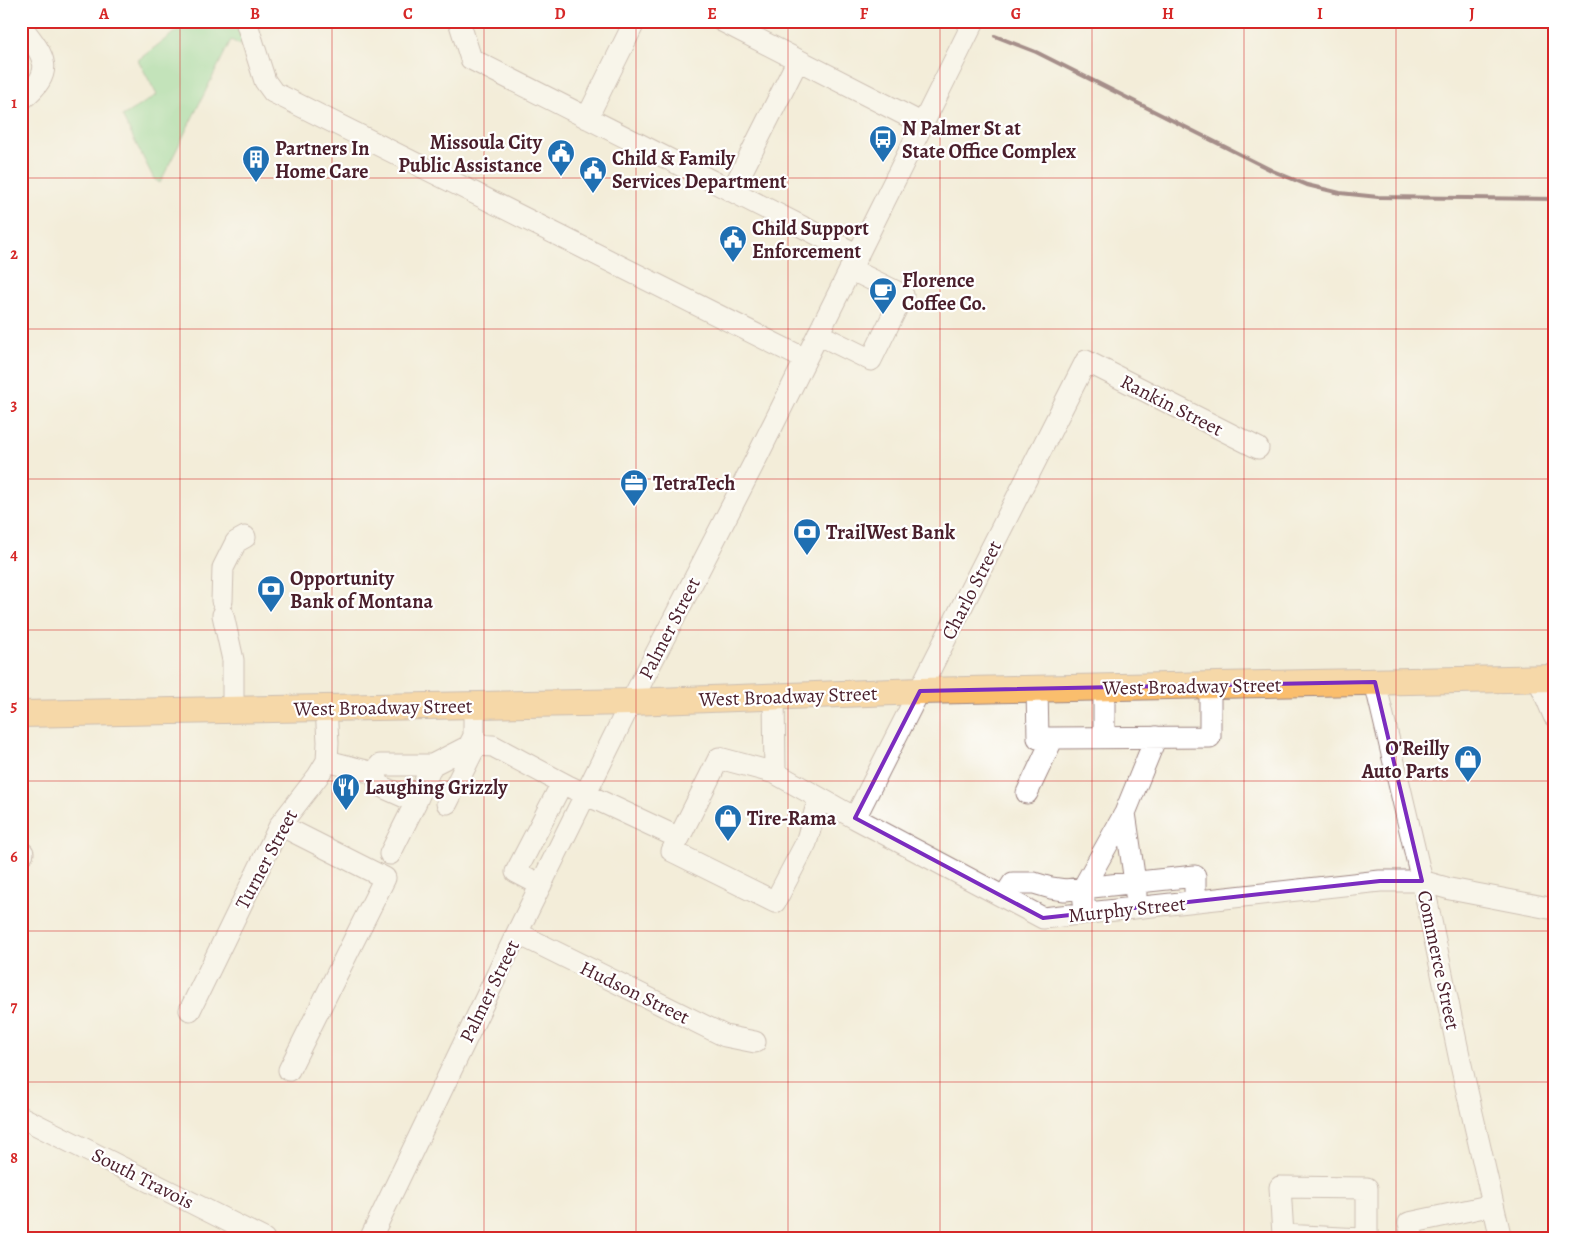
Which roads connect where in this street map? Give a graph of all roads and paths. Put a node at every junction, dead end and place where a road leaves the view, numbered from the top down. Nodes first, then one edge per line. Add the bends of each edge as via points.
1 (246, 21) edge
2 (459, 21) edge
3 (635, 21) edge
4 (722, 21) edge
5 (974, 21) edge
6 (21, 26) edge
7 (798, 60) junction
8 (21, 100) edge
9 (587, 118) junction
10 (923, 124) junction
11 (732, 191) junction
12 (854, 262) junction
13 (818, 334) junction
14 (805, 359) junction
15 (1086, 361) joint
16 (1258, 448) dead end
17 (245, 537) dead end
18 (1546, 678) edge
19 (1375, 682) junction
20 (1210, 686) junction
21 (1104, 688) junction
22 (1037, 689) junction
23 (920, 691) junction
24 (774, 697) junction
25 (632, 702) junction
26 (474, 705) junction
27 (326, 708) junction
28 (233, 710) junction
29 (21, 714) edge
30 (1554, 716) edge
31 (1104, 737) junction
32 (1156, 737) junction
33 (1053, 738) junction
34 (473, 745) junction
35 (327, 761) junction
36 (432, 765) junction
37 (374, 773) junction
38 (775, 773) junction
39 (562, 783) junction
40 (1027, 793) dead end
41 (586, 794) junction
42 (819, 798) junction
43 (416, 802) junction
44 (447, 802) dead end
45 (1125, 813) junction
46 (855, 818) junction
47 (280, 825) junction
48 (679, 838) junction
49 (390, 854) dead end
50 (1159, 880) junction
51 (1422, 881) junction
52 (1125, 883) junction
53 (541, 885) junction
54 (1083, 888) junction
55 (1004, 897) junction
56 (1195, 901) junction
57 (1161, 905) junction
58 (1126, 909) junction
59 (1554, 910) edge
60 (1085, 914) junction
61 (517, 933) junction
62 (190, 1010) dead end
63 (755, 1042) dead end
64 (289, 1070) dead end
65 (21, 1117) edge
66 (1493, 1205) junction
67 (264, 1239) edge
68 (370, 1239) edge
69 (1362, 1239) edge
70 (1367, 1239) edge
71 (1413, 1239) edge
72 (1501, 1239) edge

1 - 14 street via 265,81 273,92
2 - 9 street via 471,59
3 - 9 street
4 - 7 street
5 - 10 street, Palmer Street
6 - 8 street via 38,48 44,65 37,86
7 - 10 street
7 - 11 street
9 - 11 street
10 - 12 street, Palmer Street
11 - 12 street
12 - 13 street, Palmer Street
12 - 13 street via 902,295 871,360
13 - 14 street, Palmer Street
14 - 25 street, Palmer Street
15 - 16 street, Rankin Street
15 - 23 street, Charlo Street
17 - 28 street via 236,542 222,568 222,608 233,660
18 - 19 main road, West Broadway Street
18 - 30 street
19 - 20 main road, West Broadway Street
19 - 51 street, Commerce Street
20 - 21 main road, West Broadway Street
20 - 32 street via 1210,737
21 - 22 main road, West Broadway Street
21 - 31 street
22 - 23 main road, West Broadway Street
22 - 33 street via 1038,738
23 - 24 main road, West Broadway Street
23 - 46 street, Charlo Street
24 - 25 main road, West Broadway Street
24 - 38 street
25 - 26 main road, West Broadway Street
25 - 41 street, Palmer Street
26 - 27 main road, West Broadway Street
26 - 34 street
27 - 28 main road, West Broadway Street
27 - 35 street
28 - 29 main road, West Broadway Street
31 - 32 street
31 - 33 street
32 - 45 street
33 - 40 street
34 - 36 street
34 - 39 street via 493,746
34 - 44 street
35 - 37 street
35 - 47 street, Turner Street
36 - 37 street via 380,765
36 - 43 street
37 - 43 street via 380,786
38 - 42 street, Murphy Street
38 - 48 street, Murphy Street via 719,758
39 - 41 street
39 - 53 street via 516,872
41 - 48 street
41 - 53 street, Palmer Street
42 - 46 street, Murphy Street
42 - 48 street via 806,843 775,902 672,851
43 - 49 street
45 - 52 street
45 - 54 street
46 - 55 street, Murphy Street
47 - 62 street, Turner Street
47 - 64 street via 385,878
50 - 52 street
50 - 56 street via 1195,876
50 - 57 street
51 - 56 street, Murphy Street via 1380,881
51 - 59 street, Murphy Street
51 - 66 street, Commerce Street
52 - 54 street
52 - 58 street
53 - 61 street, Palmer Street
54 - 55 street via 1065,890 1034,883 1013,883
54 - 60 street
55 - 60 street, Murphy Street via 1044,918
56 - 57 street, Murphy Street
57 - 58 street, Murphy Street
58 - 60 street, Murphy Street
61 - 63 street, Hudson Street via 725,1036
61 - 68 street, Palmer Street
65 - 67 street, South Travois
66 - 71 street via 1409,1223
66 - 72 street, Commerce Street
69 - 70 street via 1283,1235 1280,1187 1367,1188

